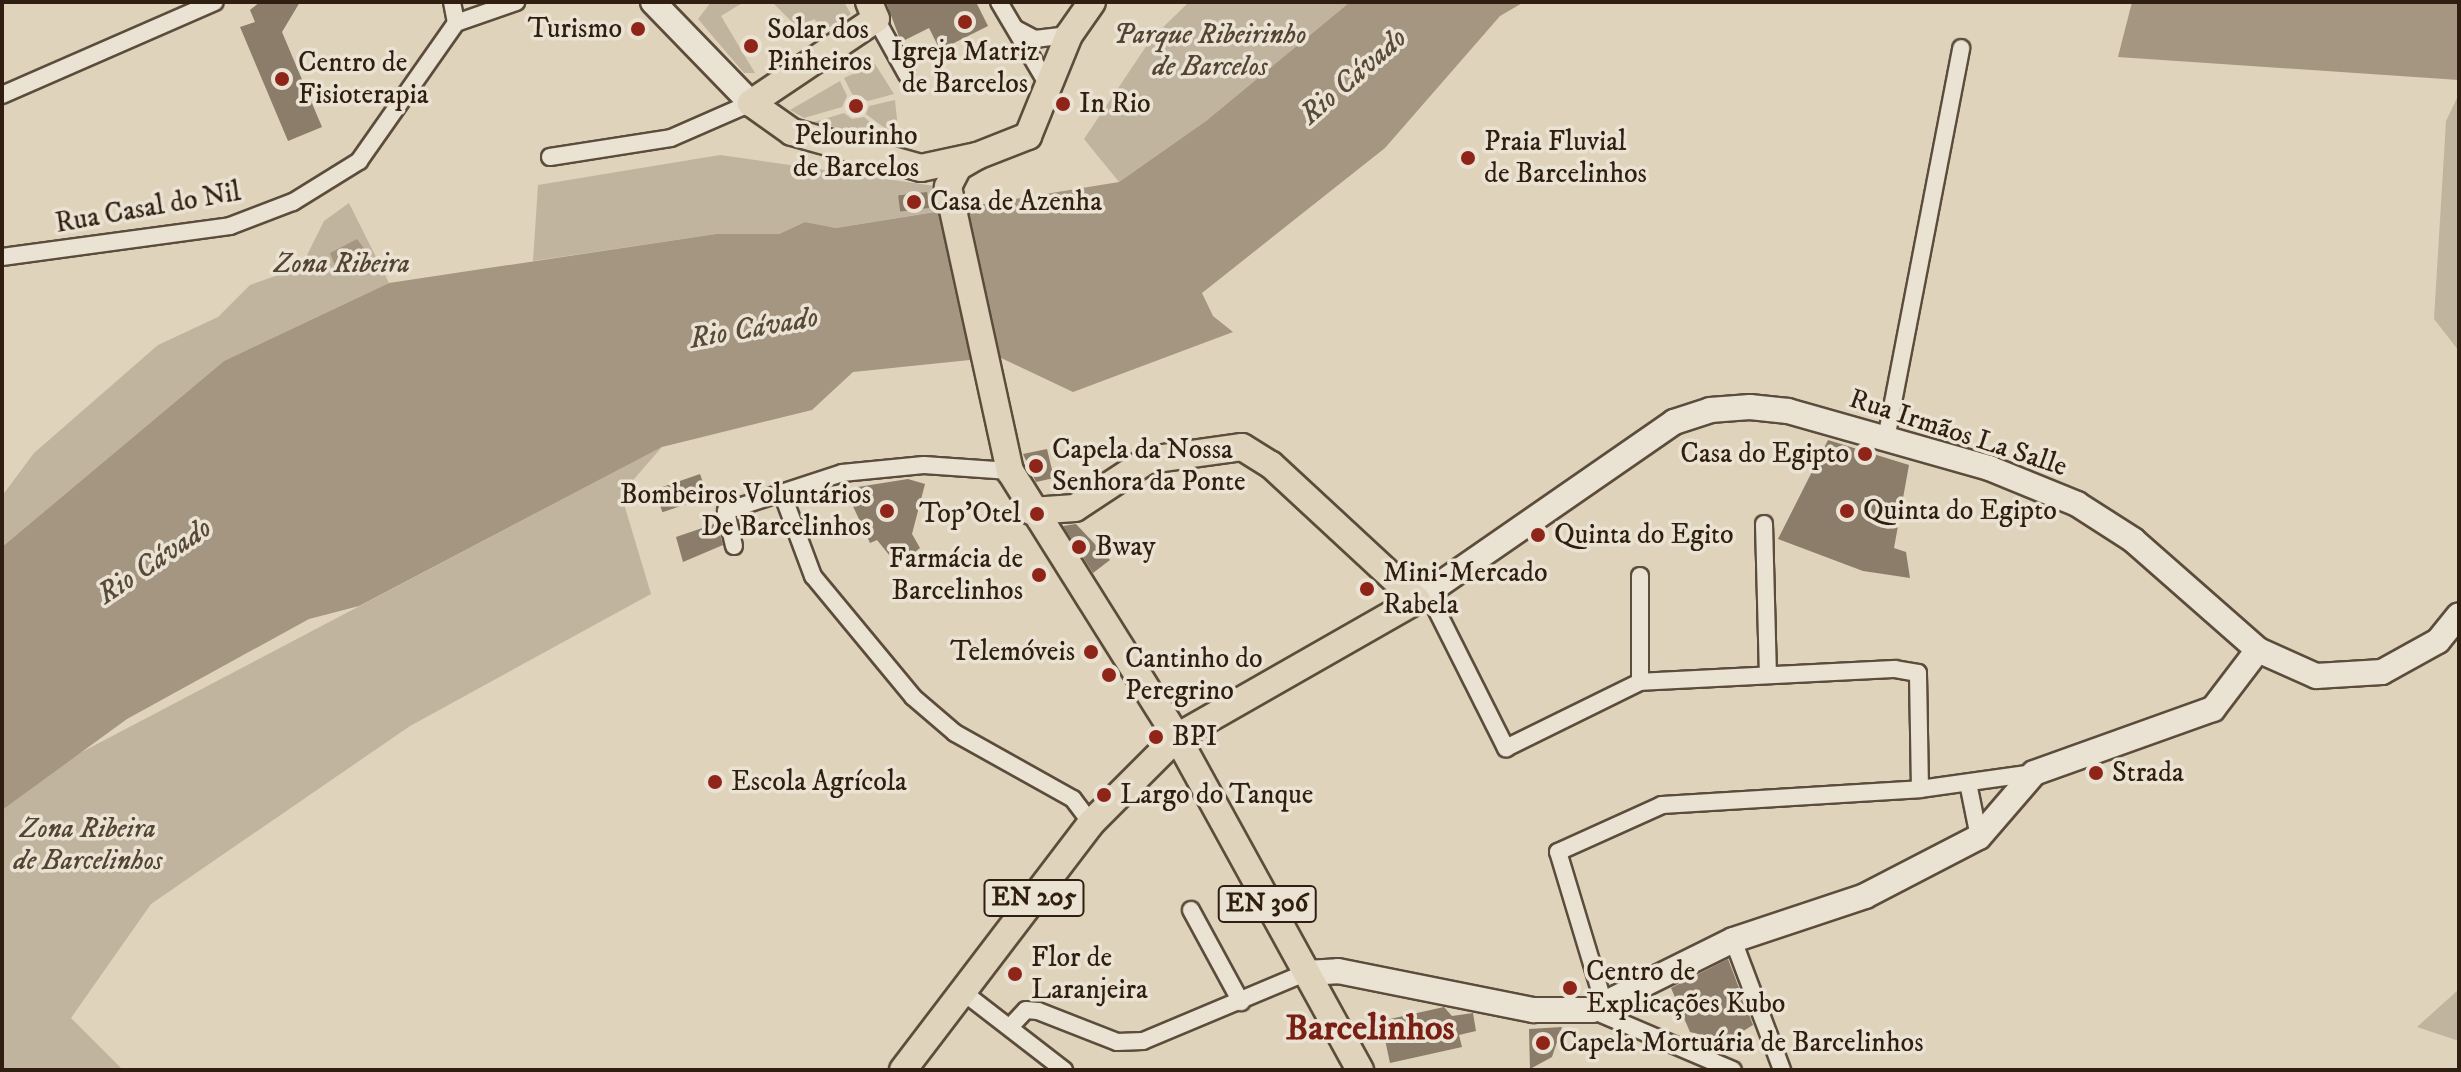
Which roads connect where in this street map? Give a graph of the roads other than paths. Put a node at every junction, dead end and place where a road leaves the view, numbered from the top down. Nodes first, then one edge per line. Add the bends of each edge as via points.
1 (215, 2) edge
2 (452, 2) edge
3 (516, 2) edge
4 (653, 2) edge
5 (999, 2) edge
6 (1088, 4) edge
7 (872, 11) edge
8 (456, 23) junction
9 (1015, 29) junction
10 (1069, 35) junction
11 (1961, 48) dead end
12 (907, 75) dead end
13 (1048, 85) junction
14 (2, 95) edge
15 (751, 103) junction
16 (977, 156) junction
17 (550, 157) dead end
18 (921, 168) junction
19 (948, 190) junction
20 (2, 257) edge
21 (1886, 439) junction
22 (1010, 471) junction
23 (782, 493) junction
24 (1031, 511) junction
25 (1764, 524) dead end
26 (734, 546) dead end
27 (1640, 576) dead end
28 (1423, 596) junction
29 (2459, 615) edge
30 (2258, 650) junction
31 (1768, 673) junction
32 (1640, 682) junction
33 (1177, 737) junction
34 (2034, 773) junction
35 (1968, 783) junction
36 (1920, 789) junction
37 (1091, 823) junction
38 (1979, 837) junction
39 (1191, 910) dead end
40 (1733, 940) junction
41 (1305, 973) junction
42 (963, 992) junction
43 (1241, 1002) junction
44 (1598, 1007) junction
45 (1010, 1027) junction
46 (903, 1070) edge
47 (1064, 1070) edge
48 (1360, 1070) edge
49 (1733, 1070) edge
50 (1782, 1070) edge

1 - 14 street
2 - 8 street
3 - 8 street
4 - 15 street
5 - 9 street
6 - 10 main road
7 - 12 street
7 - 15 main road
8 - 20 street, Rua Casal do Nil via 359,161 293,202 230,226
9 - 10 street via 1035,39
9 - 13 street
10 - 13 main road
11 - 21 street
13 - 16 main road via 1042,112 1028,136
15 - 17 street via 671,138
15 - 18 main road via 792,132
16 - 18 main road
16 - 19 main road via 958,167
18 - 19 main road
19 - 22 main road
21 - 28 street, Rua Irmãos La Salle via 1788,411 1710,410 1649,437
21 - 30 street, Rua Irmãos La Salle via 1989,468 2077,504 2133,540
22 - 23 street via 924,465 842,473
22 - 24 main road
23 - 26 street via 726,511
23 - 37 street via 813,576 913,697 955,733 1073,799
24 - 28 main road via 1075,508 1148,460 1242,447 1271,465
24 - 33 main road
25 - 31 street
27 - 32 street
28 - 32 street via 1506,748
28 - 33 main road, EN 205
29 - 30 street, Rua Irmãos La Salle via 2438,641 2382,672 2316,676
30 - 34 street via 2213,709
31 - 32 street
31 - 36 street via 1918,673
33 - 37 main road, EN 205
33 - 41 main road, EN 306
34 - 35 street
34 - 38 street
35 - 36 street
35 - 38 street
36 - 44 street via 1662,805 1558,852
37 - 42 main road, EN 205
38 - 40 street via 1865,896
39 - 43 street
40 - 44 street
40 - 50 street
41 - 43 street
41 - 44 street via 1338,971 1534,1010
41 - 48 main road, EN 306
42 - 45 street
42 - 46 main road, EN 205
43 - 45 street via 1143,1041 1117,1042 1038,1011 1026,1010
44 - 49 street
45 - 47 street

